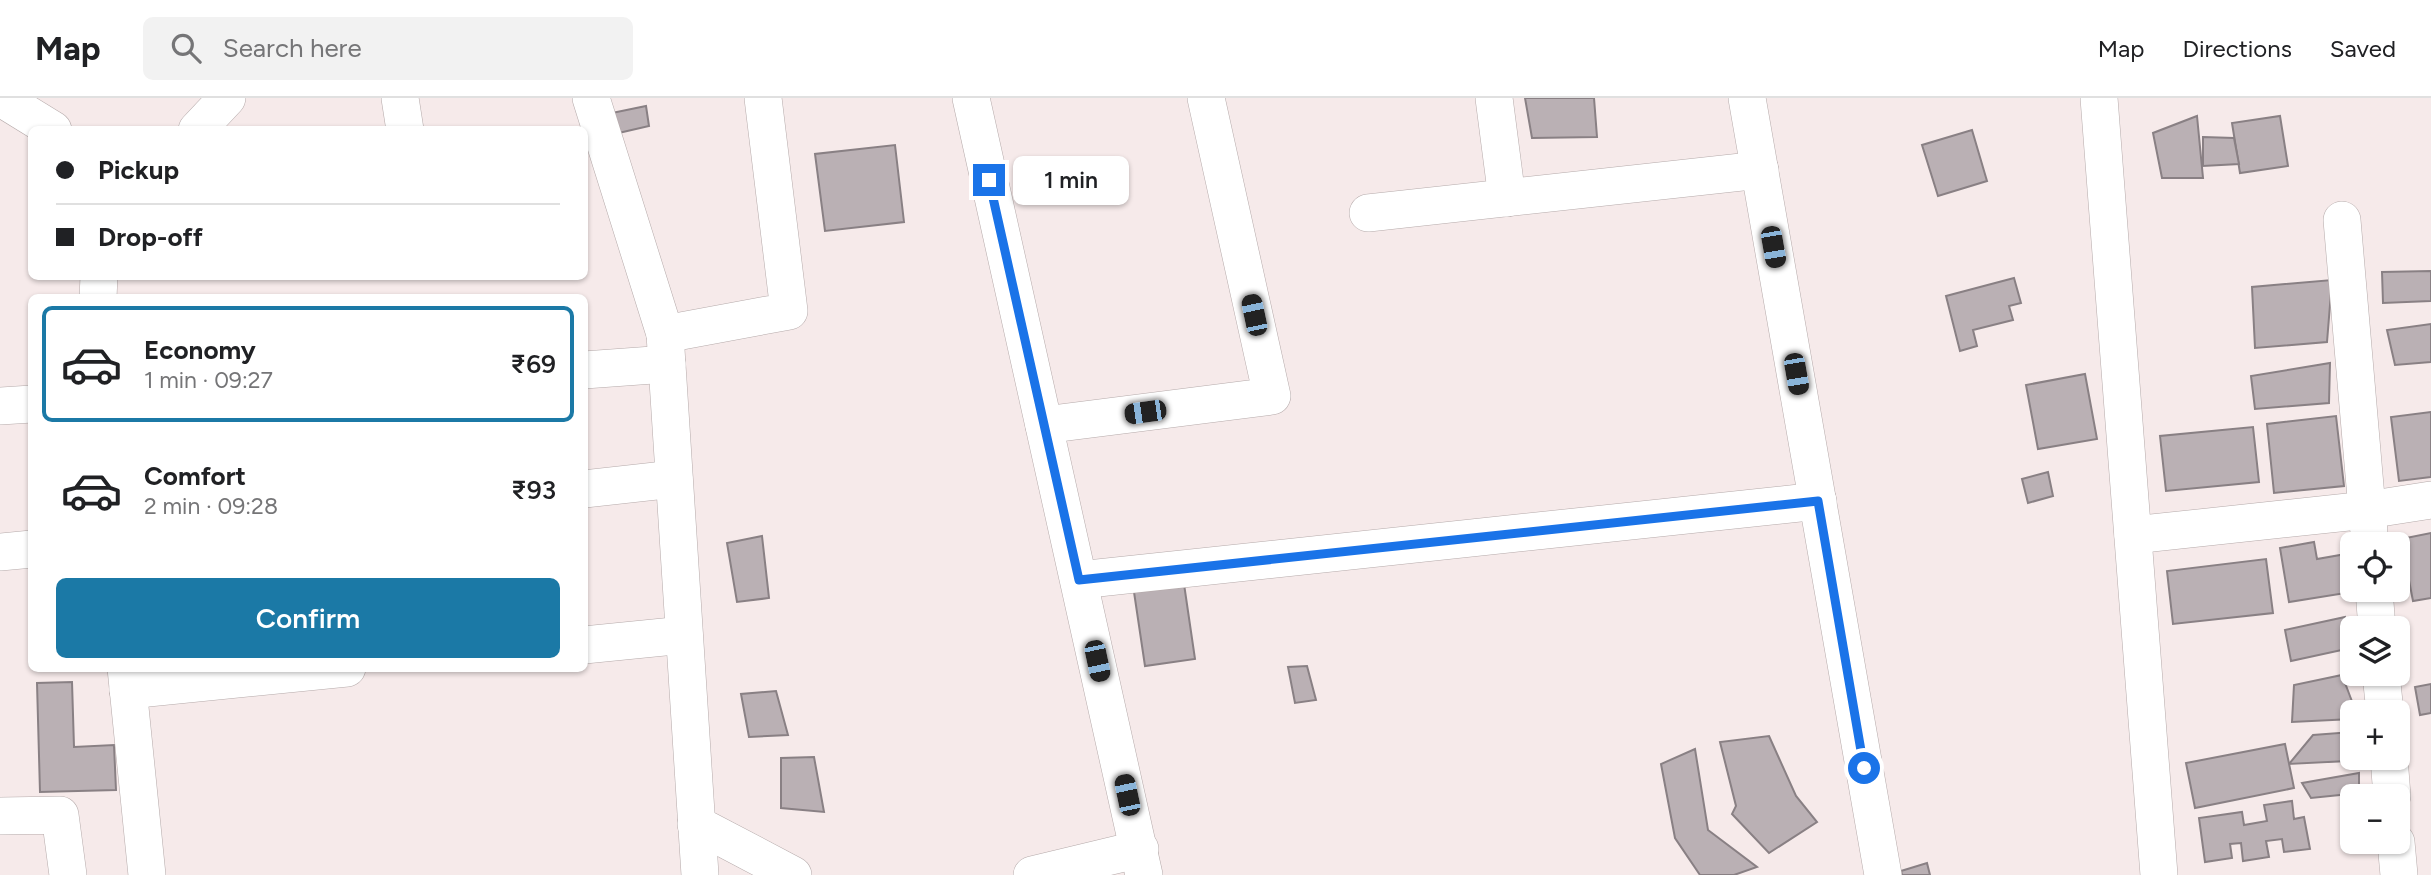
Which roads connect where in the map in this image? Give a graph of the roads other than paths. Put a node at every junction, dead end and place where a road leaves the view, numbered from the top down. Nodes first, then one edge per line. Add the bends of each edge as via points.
1 (1, 98) edge
2 (227, 98) edge
3 (400, 98) edge
4 (591, 98) edge
5 (763, 98) edge
6 (971, 98) edge
7 (1206, 98) edge
8 (1494, 98) edge
9 (1747, 98) edge
10 (2099, 98) edge
11 (46, 126) edge
12 (201, 126) edge
13 (404, 126) edge
14 (1760, 170) junction
15 (1507, 198) junction
16 (1368, 213) dead end
17 (2342, 220) dead end
18 (666, 349) junction
19 (588, 369) edge
20 (28, 404) edge
21 (0, 406) edge
22 (1044, 425) junction
23 (674, 479) junction
24 (588, 489) edge
25 (2431, 500) edge
26 (1818, 501) junction
27 (2369, 527) edge
28 (2133, 535) junction
29 (28, 549) edge
30 (0, 552) edge
31 (1079, 580) junction
32 (684, 635) junction
33 (588, 645) edge
34 (266, 672) edge
35 (127, 679) edge
36 (0, 816) edge
37 (696, 824) junction
38 (2397, 854) edge
39 (1142, 862) edge
40 (68, 875) edge
41 (147, 875) edge
42 (700, 875) edge
43 (793, 875) edge
44 (1032, 875) edge
45 (1883, 875) edge
46 (2159, 875) edge
47 (2399, 875) edge

1 - 11 street
2 - 12 street
3 - 13 street
4 - 18 street
5 - 18 street via 789,311
6 - 22 street
7 - 22 street via 1272,396
8 - 15 street
9 - 14 street
10 - 28 street
14 - 15 street
14 - 26 street
15 - 16 street
17 - 27 street
18 - 19 street
18 - 23 street
20 - 21 street
22 - 31 street
23 - 24 street
23 - 32 street
25 - 27 street
26 - 31 street
26 - 45 street
27 - 28 street
28 - 46 street
29 - 30 street
31 - 39 street
32 - 33 street
32 - 37 street
34 - 35 street
35 - 41 street
36 - 40 street via 60,815
37 - 42 street
37 - 43 street
38 - 47 street
39 - 44 street

